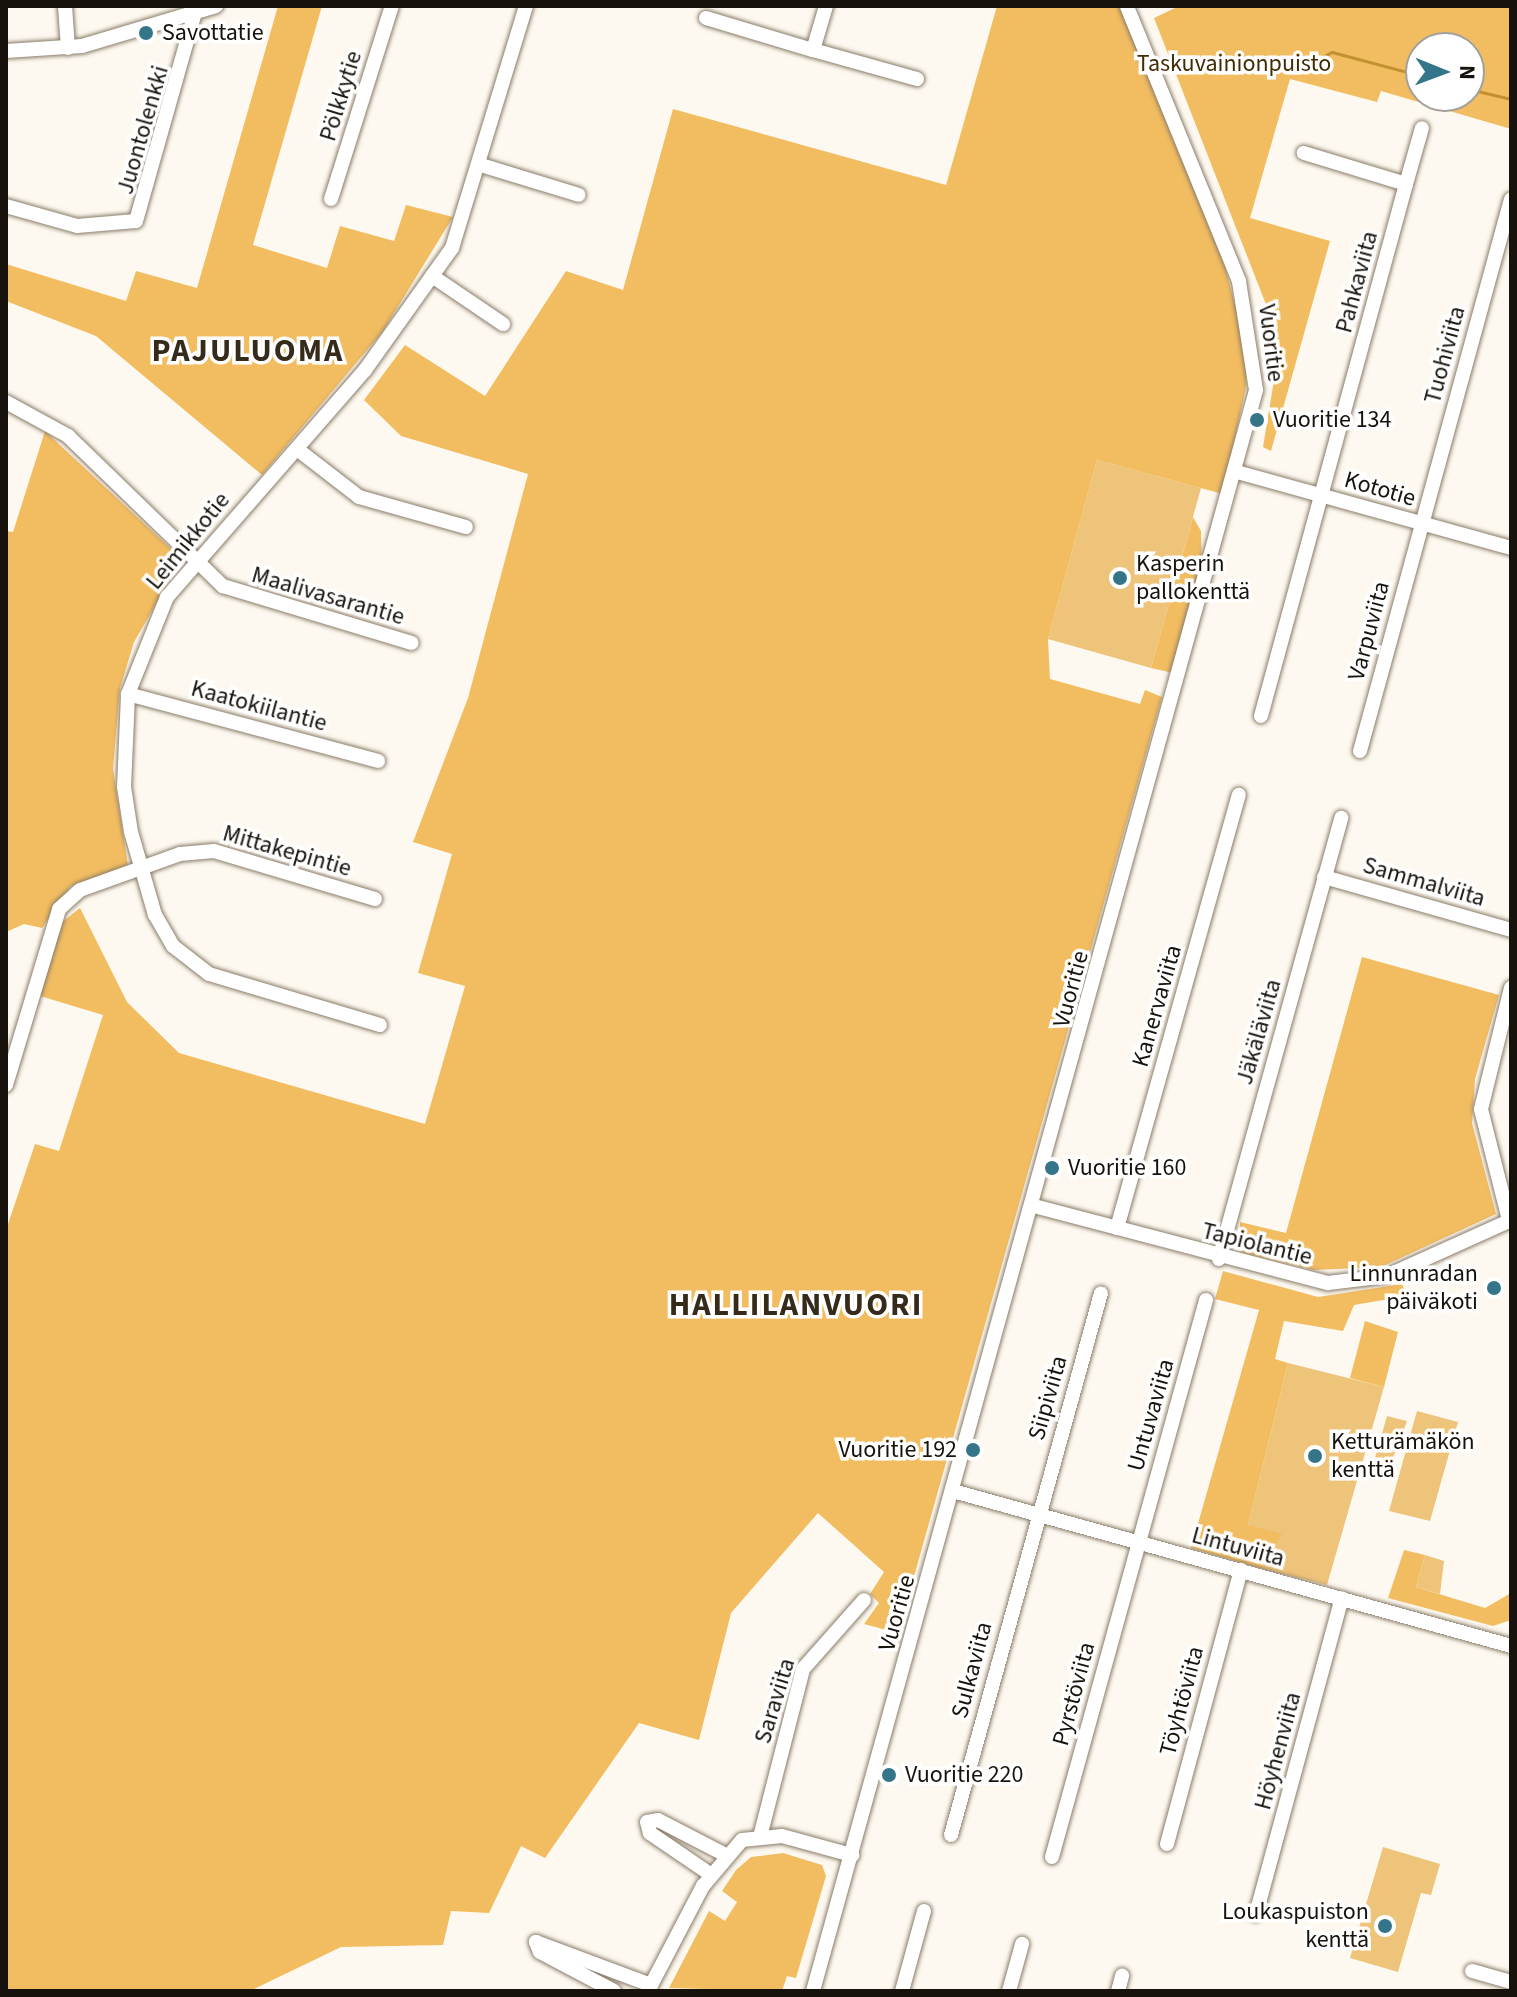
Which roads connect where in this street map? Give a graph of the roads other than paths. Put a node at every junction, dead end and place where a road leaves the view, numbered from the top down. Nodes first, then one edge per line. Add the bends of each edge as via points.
1 (65, 6) edge
2 (216, 6) edge
3 (392, 6) edge
4 (526, 6) edge
5 (826, 6) edge
6 (1127, 6) edge
7 (195, 13) junction
8 (706, 18) dead end
9 (68, 48) junction
10 (813, 50) junction
11 (6, 51) edge
12 (917, 79) dead end
13 (1422, 128) dead end
14 (1304, 153) dead end
15 (481, 165) junction
16 (1406, 184) junction
17 (579, 195) dead end
18 (331, 199) dead end
19 (1511, 199) edge
20 (6, 206) edge
21 (432, 276) junction
22 (503, 324) dead end
23 (6, 402) edge
24 (297, 449) junction
25 (1237, 472) junction
26 (1321, 496) junction
27 (1421, 523) junction
28 (466, 527) dead end
29 (1511, 548) edge
30 (196, 558) junction
31 (412, 643) dead end
32 (128, 694) junction
33 (1261, 716) dead end
34 (1360, 751) dead end
35 (378, 761) dead end
36 (1239, 795) dead end
37 (1341, 818) dead end
38 (141, 868) junction
39 (1324, 877) junction
40 (375, 899) dead end
41 (1511, 930) edge
42 (1511, 988) edge
43 (380, 1025) dead end
44 (6, 1085) edge
45 (1034, 1206) junction
46 (1510, 1220) edge
47 (1117, 1228) junction
48 (1219, 1259) junction
49 (1101, 1293) dead end
50 (1206, 1300) dead end
51 (953, 1491) junction
52 (1037, 1515) junction
53 (1138, 1543) junction
54 (1241, 1570) junction
55 (1342, 1598) junction
56 (864, 1600) dead end
57 (1511, 1646) edge
58 (761, 1833) junction
59 (951, 1835) dead end
60 (1167, 1844) dead end
61 (724, 1854) junction
62 (852, 1855) junction
63 (1052, 1857) dead end
64 (710, 1874) junction
65 (924, 1911) dead end
66 (1256, 1914) dead end
67 (1022, 1944) dead end
68 (1472, 1971) dead end
69 (1122, 1976) dead end
70 (1511, 1982) edge
71 (649, 1988) edge
72 (614, 1991) edge
73 (813, 1991) edge
74 (902, 1991) edge
75 (1009, 1991) edge
76 (1118, 1991) edge

1 - 9 street
2 - 7 street
3 - 18 street, Pölkkytie
4 - 15 street, Leimikkotie
5 - 10 street
6 - 25 street, Vuoritie via 1248,315 1256,390
7 - 9 street
7 - 20 street, Juontolenkki via 136,221 77,226
8 - 10 street
9 - 11 street
10 - 12 street
13 - 16 street, Pahkaviita
14 - 16 street
15 - 17 street
15 - 21 street, Leimikkotie via 452,248
16 - 26 street, Pahkaviita
19 - 27 street, Tuohiviita
21 - 22 street
21 - 24 street, Leimikkotie
23 - 30 street, Maalivasarantie via 68,436
24 - 28 street via 359,497
24 - 30 street, Leimikkotie
25 - 26 street, Kototie
25 - 45 street, Vuoritie
26 - 27 street, Kototie
26 - 33 street, Pahkaviita
27 - 29 street, Kototie
27 - 34 street, Varpuviita
30 - 31 street, Maalivasarantie via 223,586 246,596
30 - 32 street, Leimikkotie via 167,597
32 - 35 street, Kaatokiilantie
32 - 38 street, Leimikkotie via 124,787
36 - 47 street, Kanervaviita
37 - 39 street, Jäkäläviita
38 - 40 street, Mittakepintie via 214,851
38 - 43 street, Leimikkotie via 155,915 189,964
38 - 44 street, Mittakepintie via 80,890 59,909
39 - 41 street, Sammalviita
39 - 48 street, Jäkäläviita
42 - 46 street via 1481,1109
45 - 47 street, Tapiolantie
45 - 51 street, Vuoritie
46 - 48 street, Tapiolantie via 1418,1265 1353,1283 1302,1281
47 - 48 street, Tapiolantie
49 - 52 street, Siipiviita
50 - 53 street, Untuvaviita
51 - 52 street, Lintuviita
51 - 62 street, Vuoritie
52 - 53 street, Lintuviita
52 - 59 street, Sulkaviita
53 - 54 street, Lintuviita
53 - 63 street, Pyrstöviita
54 - 55 street, Lintuviita
54 - 60 street, Töyhtöviita
55 - 57 street, Lintuviita
55 - 66 street, Höyhenviita
56 - 58 street, Saraviita via 803,1669
58 - 61 street
58 - 62 street
61 - 64 street
61 - 64 street via 658,1820 647,1822 650,1833
62 - 73 street, Vuoritie
64 - 71 street
65 - 74 street
67 - 75 street
68 - 70 street
69 - 76 street
71 - 72 street via 536,1942 540,1952

